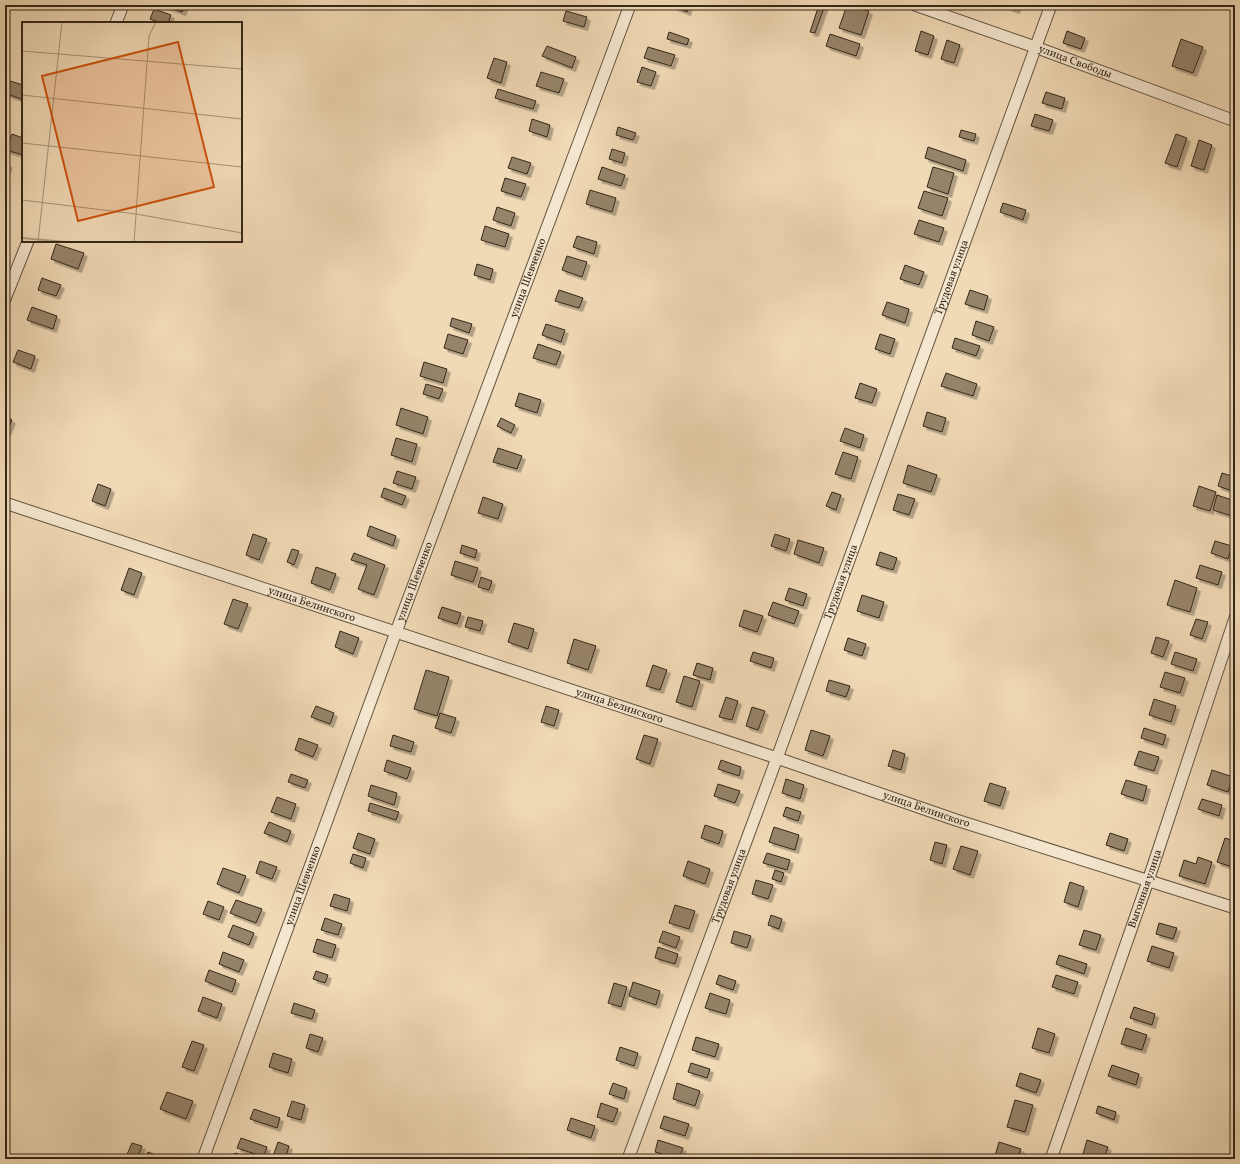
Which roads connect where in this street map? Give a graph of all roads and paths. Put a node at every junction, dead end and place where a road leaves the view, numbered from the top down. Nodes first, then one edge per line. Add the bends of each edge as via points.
1 (123, 5) edge
2 (630, 5) edge
3 (915, 5) edge
4 (1051, 5) edge
5 (116, 22) edge
6 (1035, 47) junction
7 (1235, 121) edge
8 (28, 242) edge
9 (5, 299) edge
10 (5, 503) edge
11 (1235, 618) edge
12 (396, 632) junction
13 (777, 758) junction
14 (1148, 881) junction
15 (1235, 908) edge
16 (203, 1159) edge
17 (628, 1159) edge
18 (1051, 1159) edge

1 - 5 street
2 - 12 street, улица Шевченко
3 - 6 street, улица Свободы
4 - 6 street, Трудовая улица
6 - 7 street, улица Свободы
6 - 13 street, Трудовая улица
8 - 9 street
10 - 12 street, улица Белинского
11 - 14 street, Выгонная улица
12 - 13 street, улица Белинского
12 - 16 street, улица Шевченко
13 - 14 street, улица Белинского via 956,820
13 - 17 street, Трудовая улица
14 - 15 street, улица Белинского
14 - 18 street, Выгонная улица

